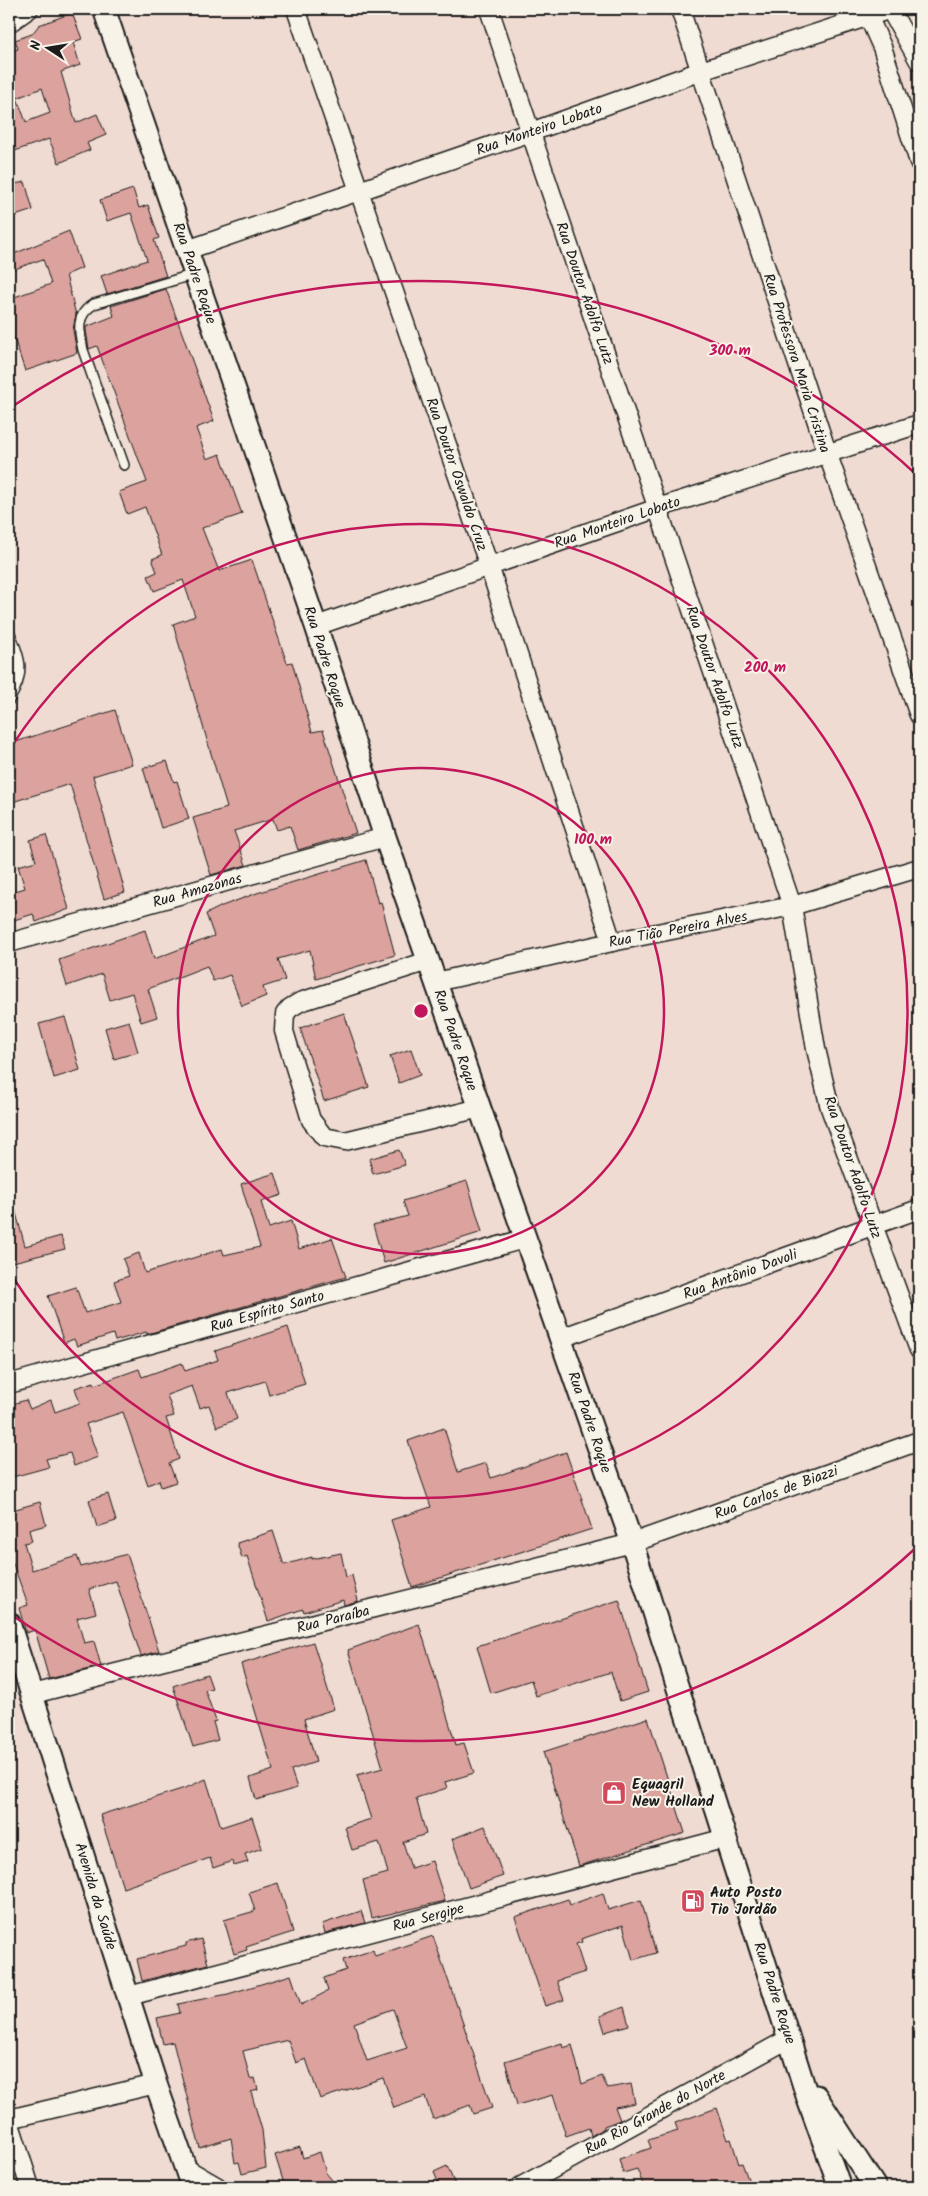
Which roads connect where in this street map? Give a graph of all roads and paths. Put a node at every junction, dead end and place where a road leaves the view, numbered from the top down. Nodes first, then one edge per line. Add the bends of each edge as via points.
1 (29, 9) edge
2 (104, 9) edge
3 (296, 9) edge
4 (489, 9) edge
5 (680, 9) edge
6 (890, 9) edge
7 (867, 12) edge
8 (9, 23) edge
9 (919, 60) edge
10 (701, 71) junction
11 (531, 132) junction
12 (919, 162) edge
13 (358, 191) junction
14 (187, 250) junction
15 (195, 274) junction
16 (919, 424) edge
17 (827, 452) junction
18 (124, 465) dead end
19 (658, 508) junction
20 (489, 566) junction
21 (316, 626) junction
22 (9, 631) edge
23 (9, 700) edge
24 (919, 715) edge
25 (384, 837) junction
26 (919, 868) edge
27 (792, 906) junction
28 (612, 942) junction
29 (9, 943) edge
30 (428, 961) junction
31 (436, 982) junction
32 (480, 1108) junction
33 (919, 1210) edge
34 (873, 1226) junction
35 (524, 1238) junction
36 (561, 1338) junction
37 (919, 1350) edge
38 (9, 1384) edge
39 (919, 1441) edge
40 (632, 1543) junction
41 (9, 1622) edge
42 (33, 1694) junction
43 (726, 1838) junction
44 (129, 1996) junction
45 (790, 2038) junction
46 (801, 2073) junction
47 (156, 2084) junction
48 (9, 2120) edge
49 (190, 2178) edge
50 (30, 2187) edge
51 (218, 2187) edge
52 (520, 2187) edge
53 (840, 2187) edge
54 (875, 2187) edge

1 - 8 street
2 - 14 street, Rua Padre Roque
3 - 13 street, Rua Doutor Oswaldo Cruz
4 - 11 street, Rua Doutor Adolfo Lutz
5 - 10 street, Rua Professora Maria Cristina
6 - 7 street, Rua Monteiro Lobato
6 - 9 street
7 - 10 street, Rua Monteiro Lobato
7 - 12 street
10 - 11 street, Rua Monteiro Lobato
10 - 17 street, Rua Professora Maria Cristina
11 - 13 street, Rua Monteiro Lobato
11 - 19 street, Rua Doutor Adolfo Lutz
13 - 14 street, Rua Monteiro Lobato
13 - 20 street, Rua Doutor Oswaldo Cruz
14 - 15 street, Rua Padre Roque
15 - 18 lane via 94,304 81,316 83,350
15 - 21 street, Rua Padre Roque
16 - 17 street, Rua Monteiro Lobato
17 - 19 street, Rua Monteiro Lobato
17 - 24 street, Rua Professora Maria Cristina
19 - 20 street, Rua Monteiro Lobato
19 - 27 street, Rua Doutor Adolfo Lutz
20 - 21 street, Rua Monteiro Lobato
20 - 28 street, Rua Doutor Oswaldo Cruz
21 - 25 street, Rua Padre Roque
22 - 23 lane via 21,670
25 - 29 street, Rua Amazonas
25 - 30 street, Rua Padre Roque
26 - 27 street, Rua Tião Pereira Alves
27 - 28 street, Rua Tião Pereira Alves
27 - 34 street, Rua Doutor Adolfo Lutz via 816,1049 830,1108
28 - 31 street, Rua Tião Pereira Alves
30 - 31 street, Rua Padre Roque
30 - 32 street via 290,1008 284,1031 311,1120 324,1137 345,1141
31 - 32 street, Rua Padre Roque
32 - 35 street, Rua Padre Roque
33 - 34 street, Rua Antônio Davoli
34 - 36 street, Rua Antônio Davoli
34 - 37 street, Rua Doutor Adolfo Lutz
35 - 36 street, Rua Padre Roque
35 - 38 street, Rua Espírito Santo
36 - 40 street, Rua Padre Roque
39 - 40 street, Rua Carlos de Biazzi
40 - 42 street, Rua Paraíba
40 - 43 street, Rua Padre Roque
41 - 42 street, Avenida da Saúde
42 - 44 street, Avenida da Saúde
43 - 44 street, Rua Sergipe
43 - 45 street, Rua Padre Roque
44 - 47 street, Avenida da Saúde
45 - 46 street, Rua Padre Roque
45 - 52 street, Rua Rio Grande do Norte
46 - 53 street, Rua Padre Roque
46 - 54 street, Rua Padre Roque
47 - 48 street
47 - 49 street, Avenida da Saúde
48 - 50 street
49 - 51 street

